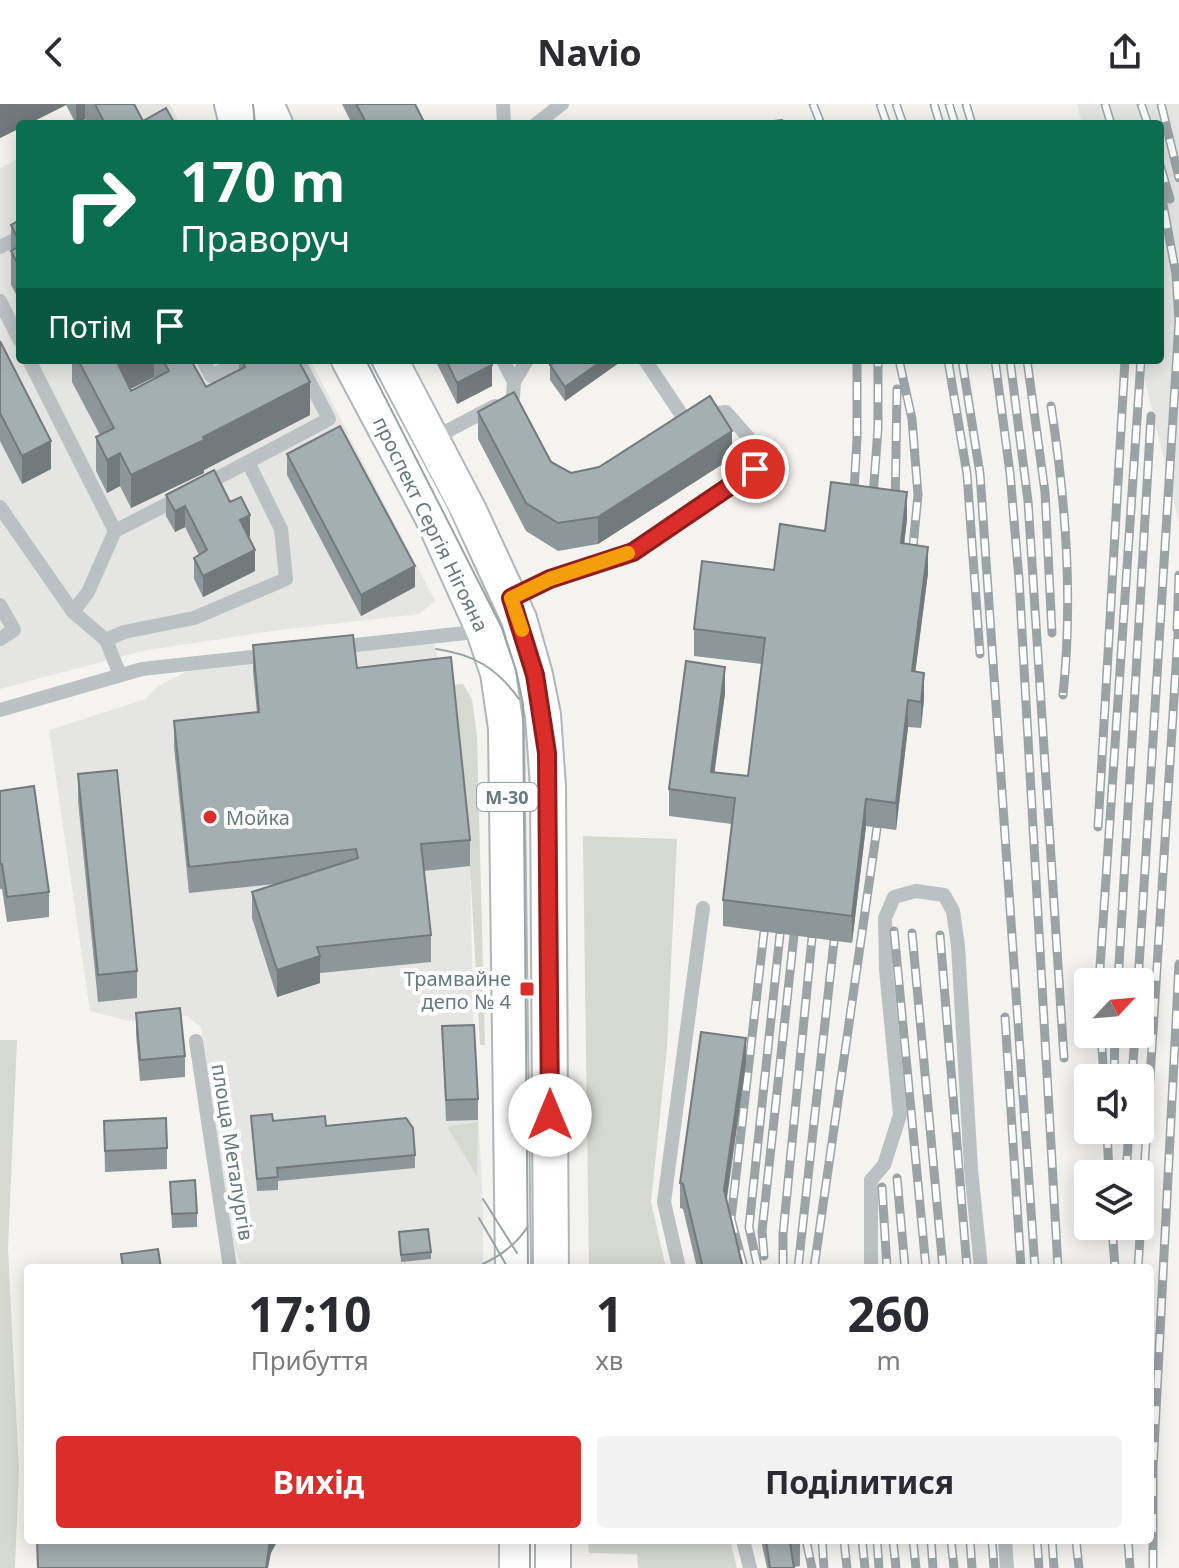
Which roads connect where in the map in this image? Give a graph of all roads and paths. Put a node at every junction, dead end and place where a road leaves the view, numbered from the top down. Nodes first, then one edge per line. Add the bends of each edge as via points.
1 (562, 104) edge
2 (541, 120) edge
3 (0, 301) edge
4 (16, 333) edge
5 (31, 364) edge
6 (205, 364) edge
7 (235, 364) edge
8 (300, 364) edge
9 (351, 364) edge
10 (392, 364) edge
11 (504, 364) edge
12 (526, 364) edge
13 (648, 364) edge
14 (516, 396) junction
15 (683, 417) junction
16 (673, 430) edge
17 (431, 440) junction
18 (248, 462) junction
19 (0, 507) edge
20 (115, 531) junction
21 (0, 605) edge
22 (515, 608) junction
23 (73, 612) junction
24 (484, 631) junction
25 (0, 639) edge
26 (106, 640) junction
27 (329, 648) edge
28 (282, 653) edge
29 (120, 675) junction
30 (0, 710) edge
31 (703, 908) dead end
32 (196, 1041) dead end
33 (229, 1264) edge
34 (513, 1264) edge
35 (551, 1264) edge
36 (678, 1264) edge
37 (871, 1264) edge
38 (981, 1264) edge
39 (517, 1544) edge
40 (553, 1544) edge
41 (744, 1544) edge
42 (1005, 1544) edge
43 (517, 1568) edge
44 (553, 1568) edge
45 (750, 1568) edge
46 (1007, 1568) edge

1 - 2 street
3 - 4 street
5 - 20 street
6 - 7 street via 211,376
8 - 18 street via 329,419
9 - 24 highway, проспект Сергія Нігояна / М-30 via 432,516
10 - 17 highway, проспект Сергія Нігояна / М-30
11 - 14 street
12 - 14 street
13 - 15 street
14 - 17 street
15 - 16 street
15 - 22 street via 726,412 748,437 755,469 633,552 550,579
17 - 22 highway, проспект Сергія Нігояна / М-30
18 - 20 street
18 - 26 street via 281,529 286,579 194,618
19 - 23 street
20 - 23 street via 88,592
21 - 25 street via 14,630
22 - 24 street via 502,628
22 - 35 highway, проспект Сергія Нігояна / М-30 via 535,675 547,753
23 - 26 street
24 - 27 street
24 - 34 highway, проспект Сергія Нігояна / М-30 via 498,673 506,728
26 - 29 street
28 - 29 street
29 - 30 street
31 - 36 street via 664,1202
32 - 33 street, площа Металургів
37 - 38 street via 871,1180 884,1165 900,1115 885,918 894,897 916,891 944,895 953,911
39 - 43 highway
40 - 44 highway
41 - 45 street
42 - 46 street

